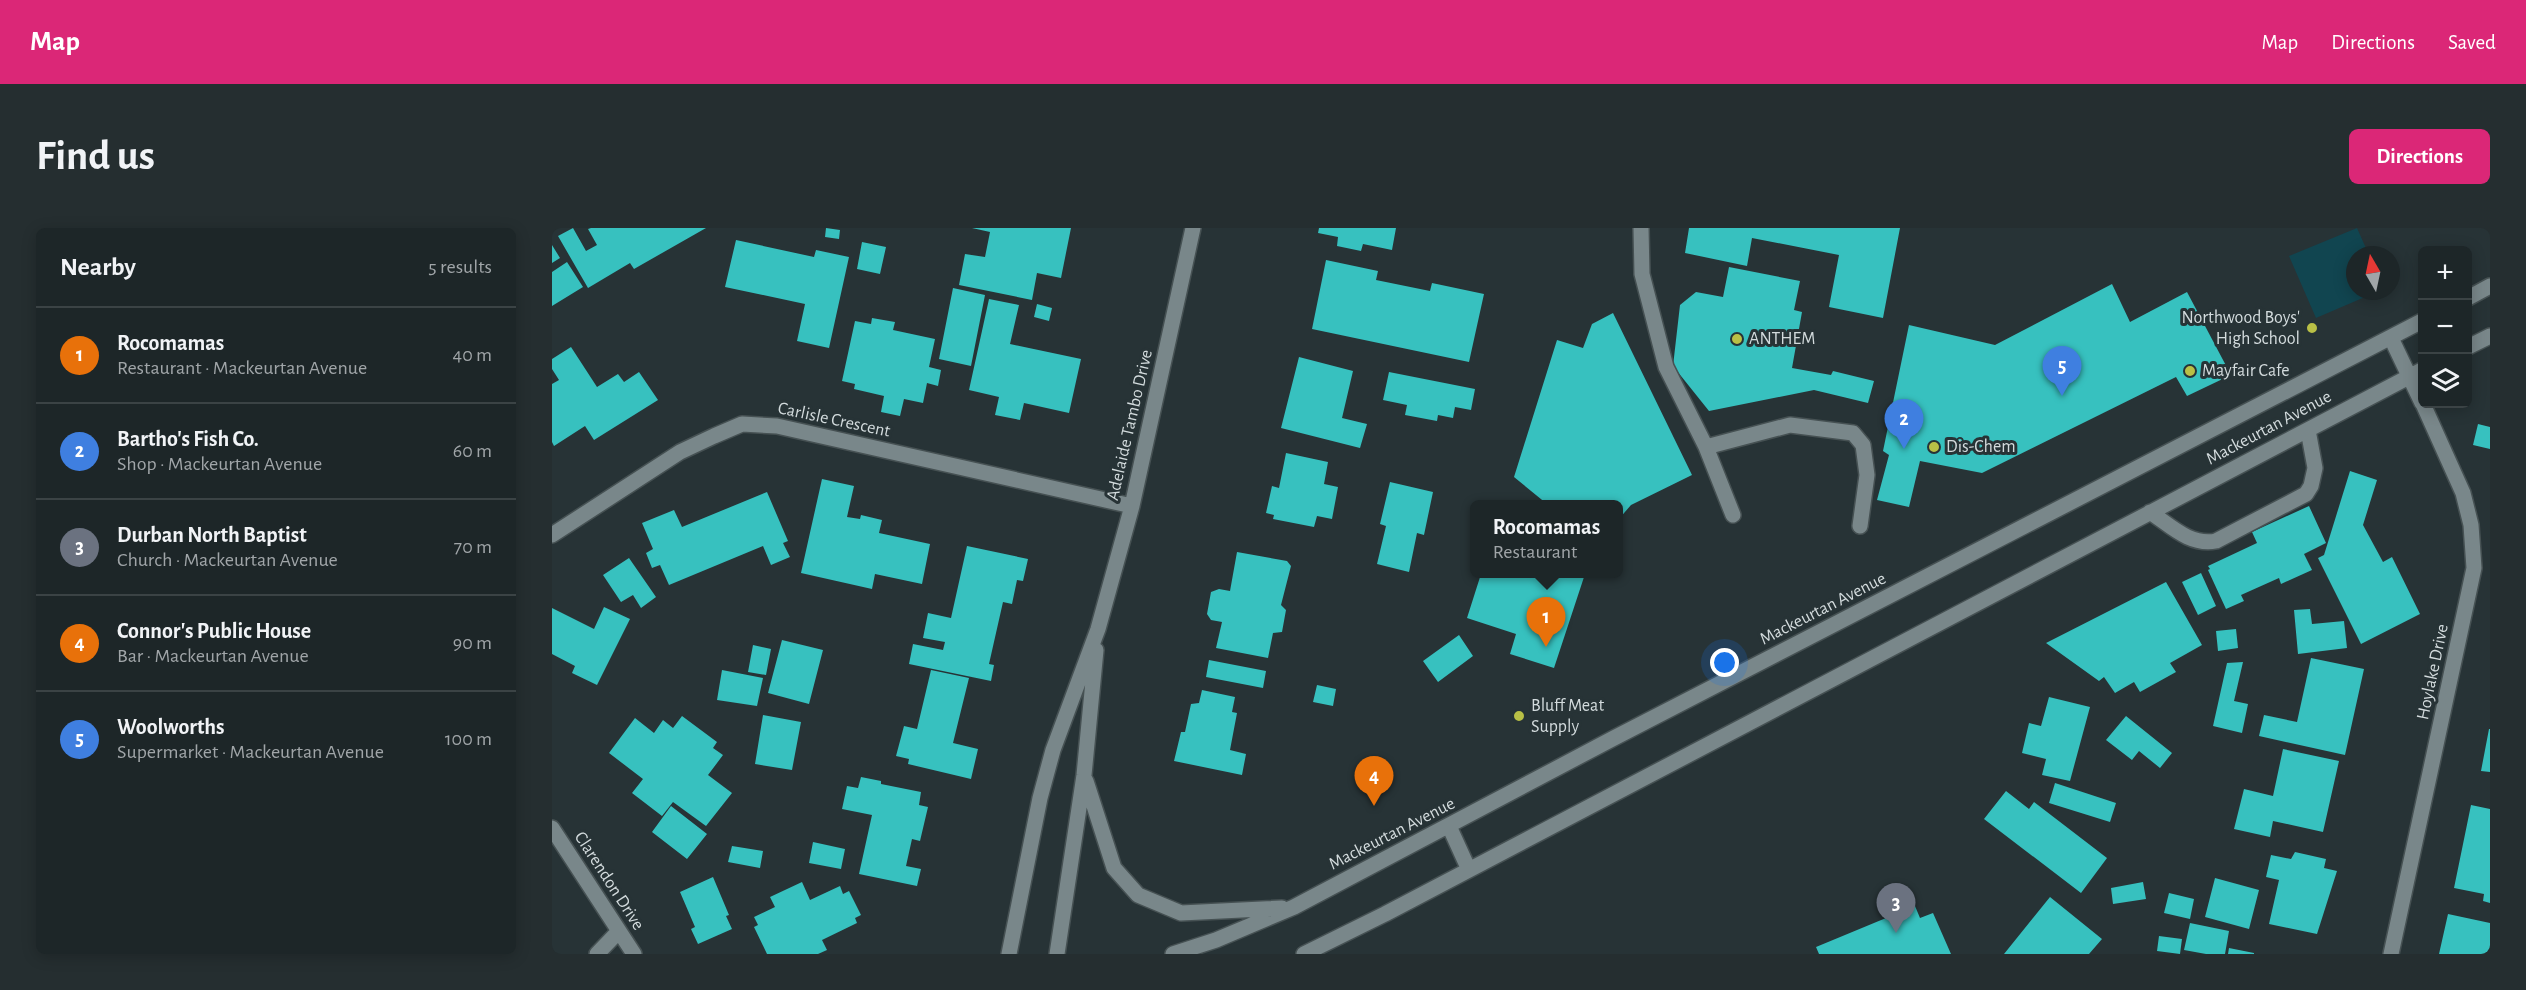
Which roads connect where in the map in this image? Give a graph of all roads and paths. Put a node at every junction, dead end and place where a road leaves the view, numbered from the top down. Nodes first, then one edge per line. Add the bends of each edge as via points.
1 (1193, 228) edge
2 (1641, 228) edge
3 (2490, 286) edge
4 (2472, 296) edge
5 (2418, 323) edge
6 (2490, 336) edge
7 (2391, 338) junction
8 (2472, 345) edge
9 (2416, 373) edge
10 (2425, 408) edge
11 (2307, 430) junction
12 (1706, 447) junction
13 (1132, 506) junction
14 (2150, 512) junction
15 (1733, 515) dead end
16 (1860, 526) dead end
17 (552, 535) edge
18 (1098, 629) junction
19 (1084, 775) junction
20 (1449, 826) junction
21 (552, 828) edge
22 (1469, 870) junction
23 (1294, 907) junction
24 (619, 931) junction
25 (597, 954) edge
26 (634, 954) edge
27 (1009, 954) edge
28 (1057, 954) edge
29 (1173, 954) edge
30 (1304, 954) edge
31 (2391, 954) edge

1 - 13 street, Adelaide Tambo Drive
2 - 12 street via 1642,274 1666,367
3 - 4 street
5 - 7 street, Mackeurtan Avenue
6 - 8 street
7 - 9 street, Hoylake Drive
7 - 20 street, Mackeurtan Avenue
9 - 11 street, Mackeurtan Avenue
10 - 31 street, Hoylake Drive via 2463,493 2471,525 2474,568
11 - 14 street, Mackeurtan Avenue
11 - 14 street via 2314,477 2299,499 2216,542 2203,544
12 - 15 street
12 - 16 street via 1790,424 1853,433 1863,445 1867,476
13 - 17 street, Carlisle Crescent via 777,426 742,424 680,452
13 - 18 street, Adelaide Tambo Drive
14 - 22 street, Mackeurtan Avenue
18 - 19 street, Adelaide Tambo Drive
18 - 27 street, Adelaide Tambo Drive via 1050,760
19 - 23 street via 1114,868 1138,895 1181,913
19 - 28 street, Adelaide Tambo Drive
20 - 22 street
20 - 23 street, Mackeurtan Avenue
21 - 24 street, Clarendon Drive
22 - 30 street, Mackeurtan Avenue
23 - 29 street, Mackeurtan Avenue
24 - 25 street
24 - 26 street, Clarendon Drive

